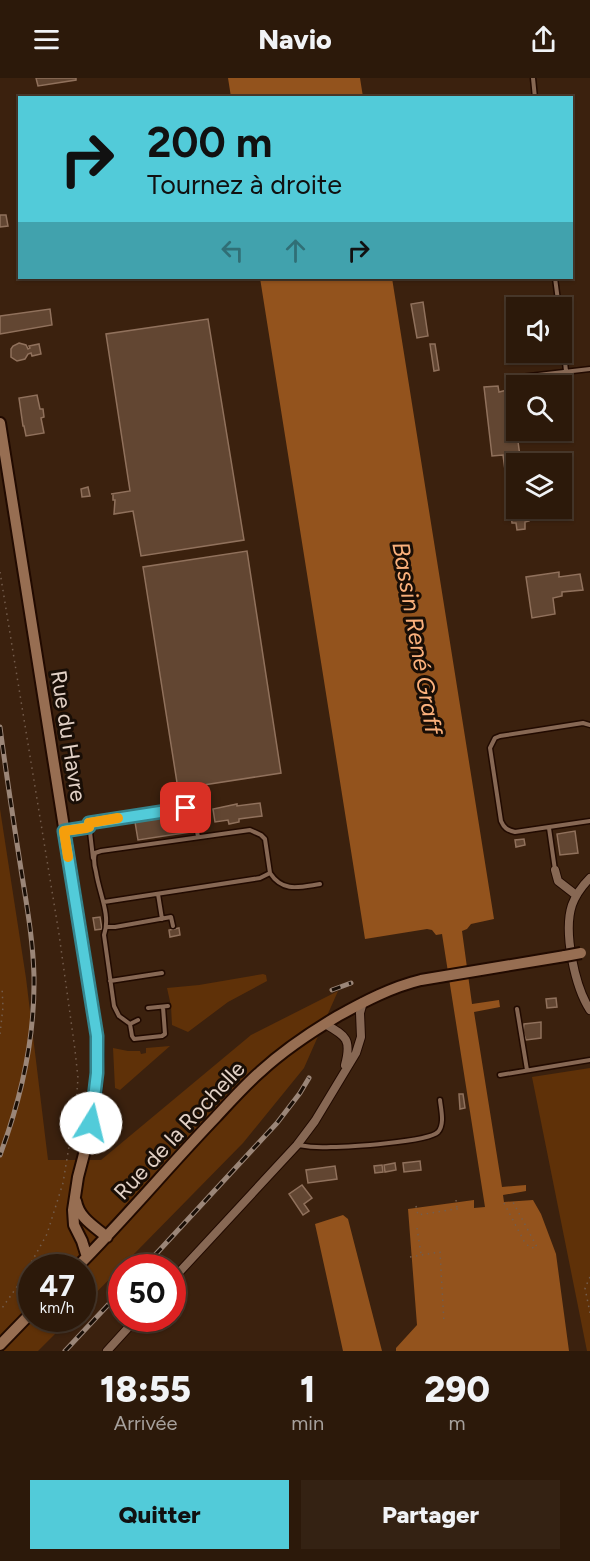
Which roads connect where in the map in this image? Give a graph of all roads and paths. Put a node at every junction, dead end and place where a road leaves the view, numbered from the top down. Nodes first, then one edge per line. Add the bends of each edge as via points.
1 (533, 78) edge
2 (535, 96) edge
3 (555, 279) edge
4 (558, 297) edge
5 (565, 363) edge
6 (590, 369) edge
7 (566, 372) junction
8 (539, 375) edge
9 (0, 423) edge
10 (0, 572) edge
11 (590, 725) edge
12 (590, 821) edge
13 (87, 828) junction
14 (549, 828) junction
15 (64, 831) junction
16 (198, 837) junction
17 (93, 858) junction
18 (555, 870) joint
19 (270, 873) junction
20 (590, 877) edge
21 (320, 884) dead end
22 (158, 894) junction
23 (576, 896) junction
24 (104, 902) junction
25 (162, 919) junction
26 (173, 926) dead end
27 (107, 927) junction
28 (586, 953) edge
29 (162, 973) dead end
30 (110, 981) junction
31 (2, 987) dead end
32 (363, 1002) junction
33 (168, 1006) dead end
34 (163, 1007) junction
35 (148, 1008) dead end
36 (517, 1009) dead end
37 (590, 1010) edge
38 (138, 1020) dead end
39 (130, 1024) junction
40 (322, 1026) junction
41 (0, 1034) edge
42 (590, 1060) edge
43 (527, 1070) junction
44 (342, 1073) junction
45 (500, 1075) dead end
46 (440, 1100) dead end
47 (297, 1145) junction
48 (75, 1198) junction
49 (456, 1200) dead end
50 (513, 1202) dead end
51 (504, 1203) dead end
52 (416, 1206) dead end
53 (462, 1208) dead end
54 (457, 1209) junction
55 (417, 1228) dead end
56 (107, 1237) junction
57 (86, 1254) edge
58 (90, 1254) edge
59 (421, 1254) junction
60 (410, 1257) dead end
61 (186, 1265) edge
62 (590, 1277) edge
63 (0, 1311) edge
64 (590, 1313) edge
65 (444, 1323) dead end
66 (18, 1326) edge
67 (124, 1332) edge
68 (0, 1345) edge
69 (107, 1351) edge

1 - 2 lane
3 - 4 lane
5 - 7 lane
6 - 7 lane
7 - 8 lane
9 - 15 main road, Rue du Havre
10 - 63 path via 78,1078 63,1183 46,1234
11 - 14 lane via 500,736 492,741 490,755 504,826 514,832
12 - 14 lane
13 - 15 street
13 - 16 lane via 89,823 186,808 194,814
13 - 17 lane
14 - 18 lane
15 - 48 main road, Rue du Havre via 98,1055 89,1136
16 - 17 lane via 101,851
16 - 19 lane via 255,832 265,839
17 - 24 lane
18 - 23 street via 558,881
19 - 21 lane via 293,889
19 - 22 lane via 260,879
20 - 23 street
22 - 24 lane
22 - 25 lane
23 - 37 street via 570,916 570,944 578,987
24 - 27 lane
25 - 26 lane via 171,917
25 - 27 lane
27 - 30 lane via 104,935
28 - 32 main road, Rue de la Rochelle, bridge via 404,984
29 - 30 lane
30 - 39 lane via 114,1006
31 - 41 path
32 - 40 main road, Rue de la Rochelle
32 - 44 street via 359,1045
33 - 34 lane
34 - 35 lane
34 - 39 lane via 162,1036 134,1039
36 - 43 lane
38 - 39 lane
40 - 44 street via 339,1031 346,1039 348,1050
40 - 56 main road, Rue de la Rochelle via 249,1082
42 - 43 lane
43 - 45 lane
44 - 47 street
46 - 47 lane via 442,1124 432,1136 332,1148
47 - 61 street
48 - 56 main road via 79,1212
48 - 57 main road, Rue du Havre via 74,1225
49 - 54 path
50 - 51 path via 537,1247 525,1243
52 - 54 path via 418,1215
53 - 54 path
55 - 59 path
56 - 58 main road, Rue de la Rochelle
59 - 60 path
59 - 65 path via 440,1252
62 - 64 path via 585,1288
66 - 68 main road
67 - 69 street

